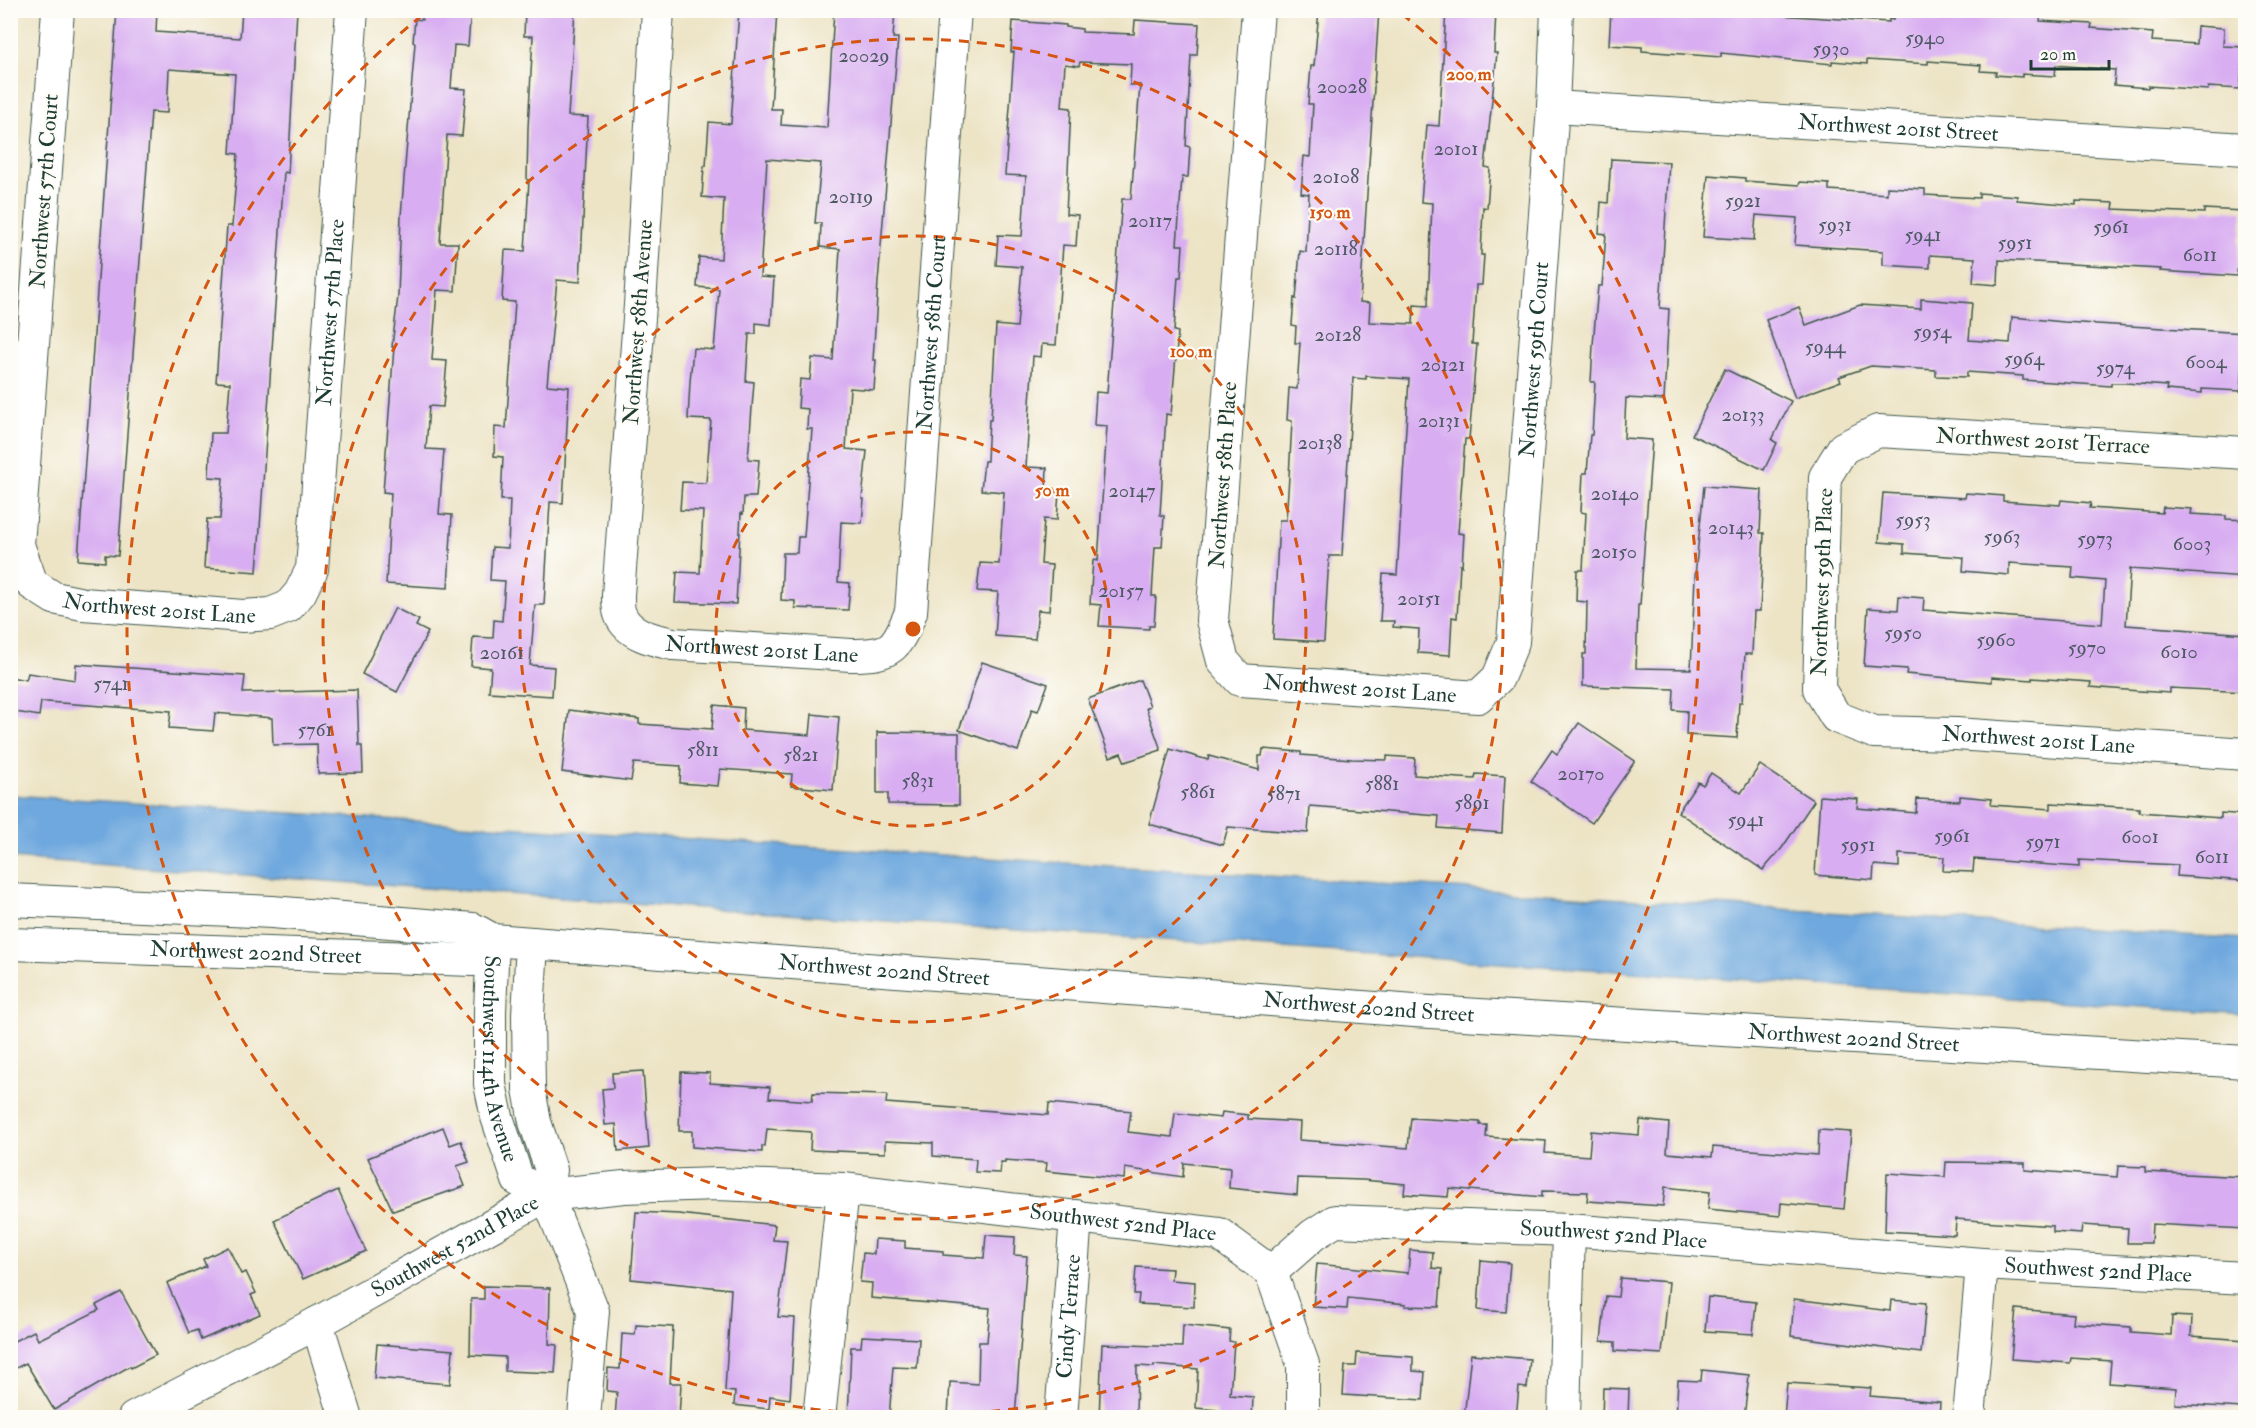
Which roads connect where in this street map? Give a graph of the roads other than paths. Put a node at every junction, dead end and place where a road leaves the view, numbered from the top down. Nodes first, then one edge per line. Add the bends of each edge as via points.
1 (58, 10) edge
2 (352, 10) edge
3 (658, 10) edge
4 (955, 10) edge
5 (1258, 10) edge
6 (1557, 10) edge
7 (1553, 107) junction
8 (2246, 149) edge
9 (1843, 448) joint
10 (2246, 453) edge
11 (32, 584) joint
12 (288, 608) joint
13 (632, 630) joint
14 (891, 648) joint
15 (1240, 680) joint
16 (1478, 697) joint
17 (1836, 717) joint
18 (2246, 754) edge
19 (10, 900) edge
20 (493, 940) junction
21 (532, 943) junction
22 (10, 944) edge
23 (490, 1061) junction
24 (528, 1062) junction
25 (2246, 1062) edge
26 (536, 1122) junction
27 (502, 1131) junction
28 (843, 1189) junction
29 (546, 1195) junction
30 (1076, 1216) junction
31 (1569, 1230) junction
32 (1982, 1264) junction
33 (1271, 1272) junction
34 (2246, 1278) edge
35 (317, 1323) junction
36 (134, 1418) edge
37 (346, 1418) edge
38 (584, 1418) edge
39 (819, 1418) edge
40 (1061, 1418) edge
41 (1304, 1418) edge
42 (1564, 1418) edge
43 (1969, 1418) edge

1 - 11 street, Northwest 57th Court via 18,545
2 - 12 street, Northwest 57th Place via 312,569
3 - 13 street, Northwest 58th Avenue via 618,595 620,615
4 - 14 street, Northwest 58th Court via 911,612 902,635
5 - 15 street, Northwest 58th Place via 1212,620 1222,662
6 - 7 street, Northwest 59th Court
7 - 8 street, Northwest 201st Street
7 - 16 street, Northwest 59th Court via 1513,642 1498,678
9 - 10 street, Northwest 201st Terrace via 1878,431
9 - 17 street, Northwest 59th Place via 1825,477 1819,689
11 - 12 street, Northwest 201st Lane via 54,598 83,604 243,616
13 - 14 street, Northwest 201st Lane via 651,640 673,644 851,655 876,655
15 - 16 street, Northwest 201st Lane
17 - 18 street, Northwest 201st Lane via 1874,732
19 - 20 street, Northwest 202nd Street via 296,914 473,929
20 - 21 street, Northwest 202nd Street
20 - 22 street, Northwest 202nd Street via 473,960
20 - 23 street, Southwest 114th Avenue
21 - 24 street, Southwest 114th Avenue
21 - 25 street, Northwest 202nd Street via 1414,1011
23 - 24 street
23 - 27 street, Southwest 114th Avenue via 490,1084
24 - 26 street, Southwest 114th Avenue
26 - 27 street
26 - 29 street, Southwest 114th Avenue via 551,1170
27 - 29 street, Southwest 114th Avenue via 518,1180
28 - 29 street, Southwest 52nd Place via 717,1184
28 - 30 street, Southwest 52nd Place
28 - 39 street
29 - 35 street, Southwest 52nd Place
29 - 38 street, Southwest 114th Avenue via 593,1311
30 - 33 street, Southwest 52nd Place via 1219,1234
30 - 40 street, Cindy Terrace
31 - 32 street, Southwest 52nd Place
31 - 33 street, Southwest 52nd Place via 1335,1221
31 - 42 street
32 - 34 street, Southwest 52nd Place
32 - 43 street
33 - 41 street via 1303,1364
35 - 36 street, Southwest 52nd Place
35 - 37 street

